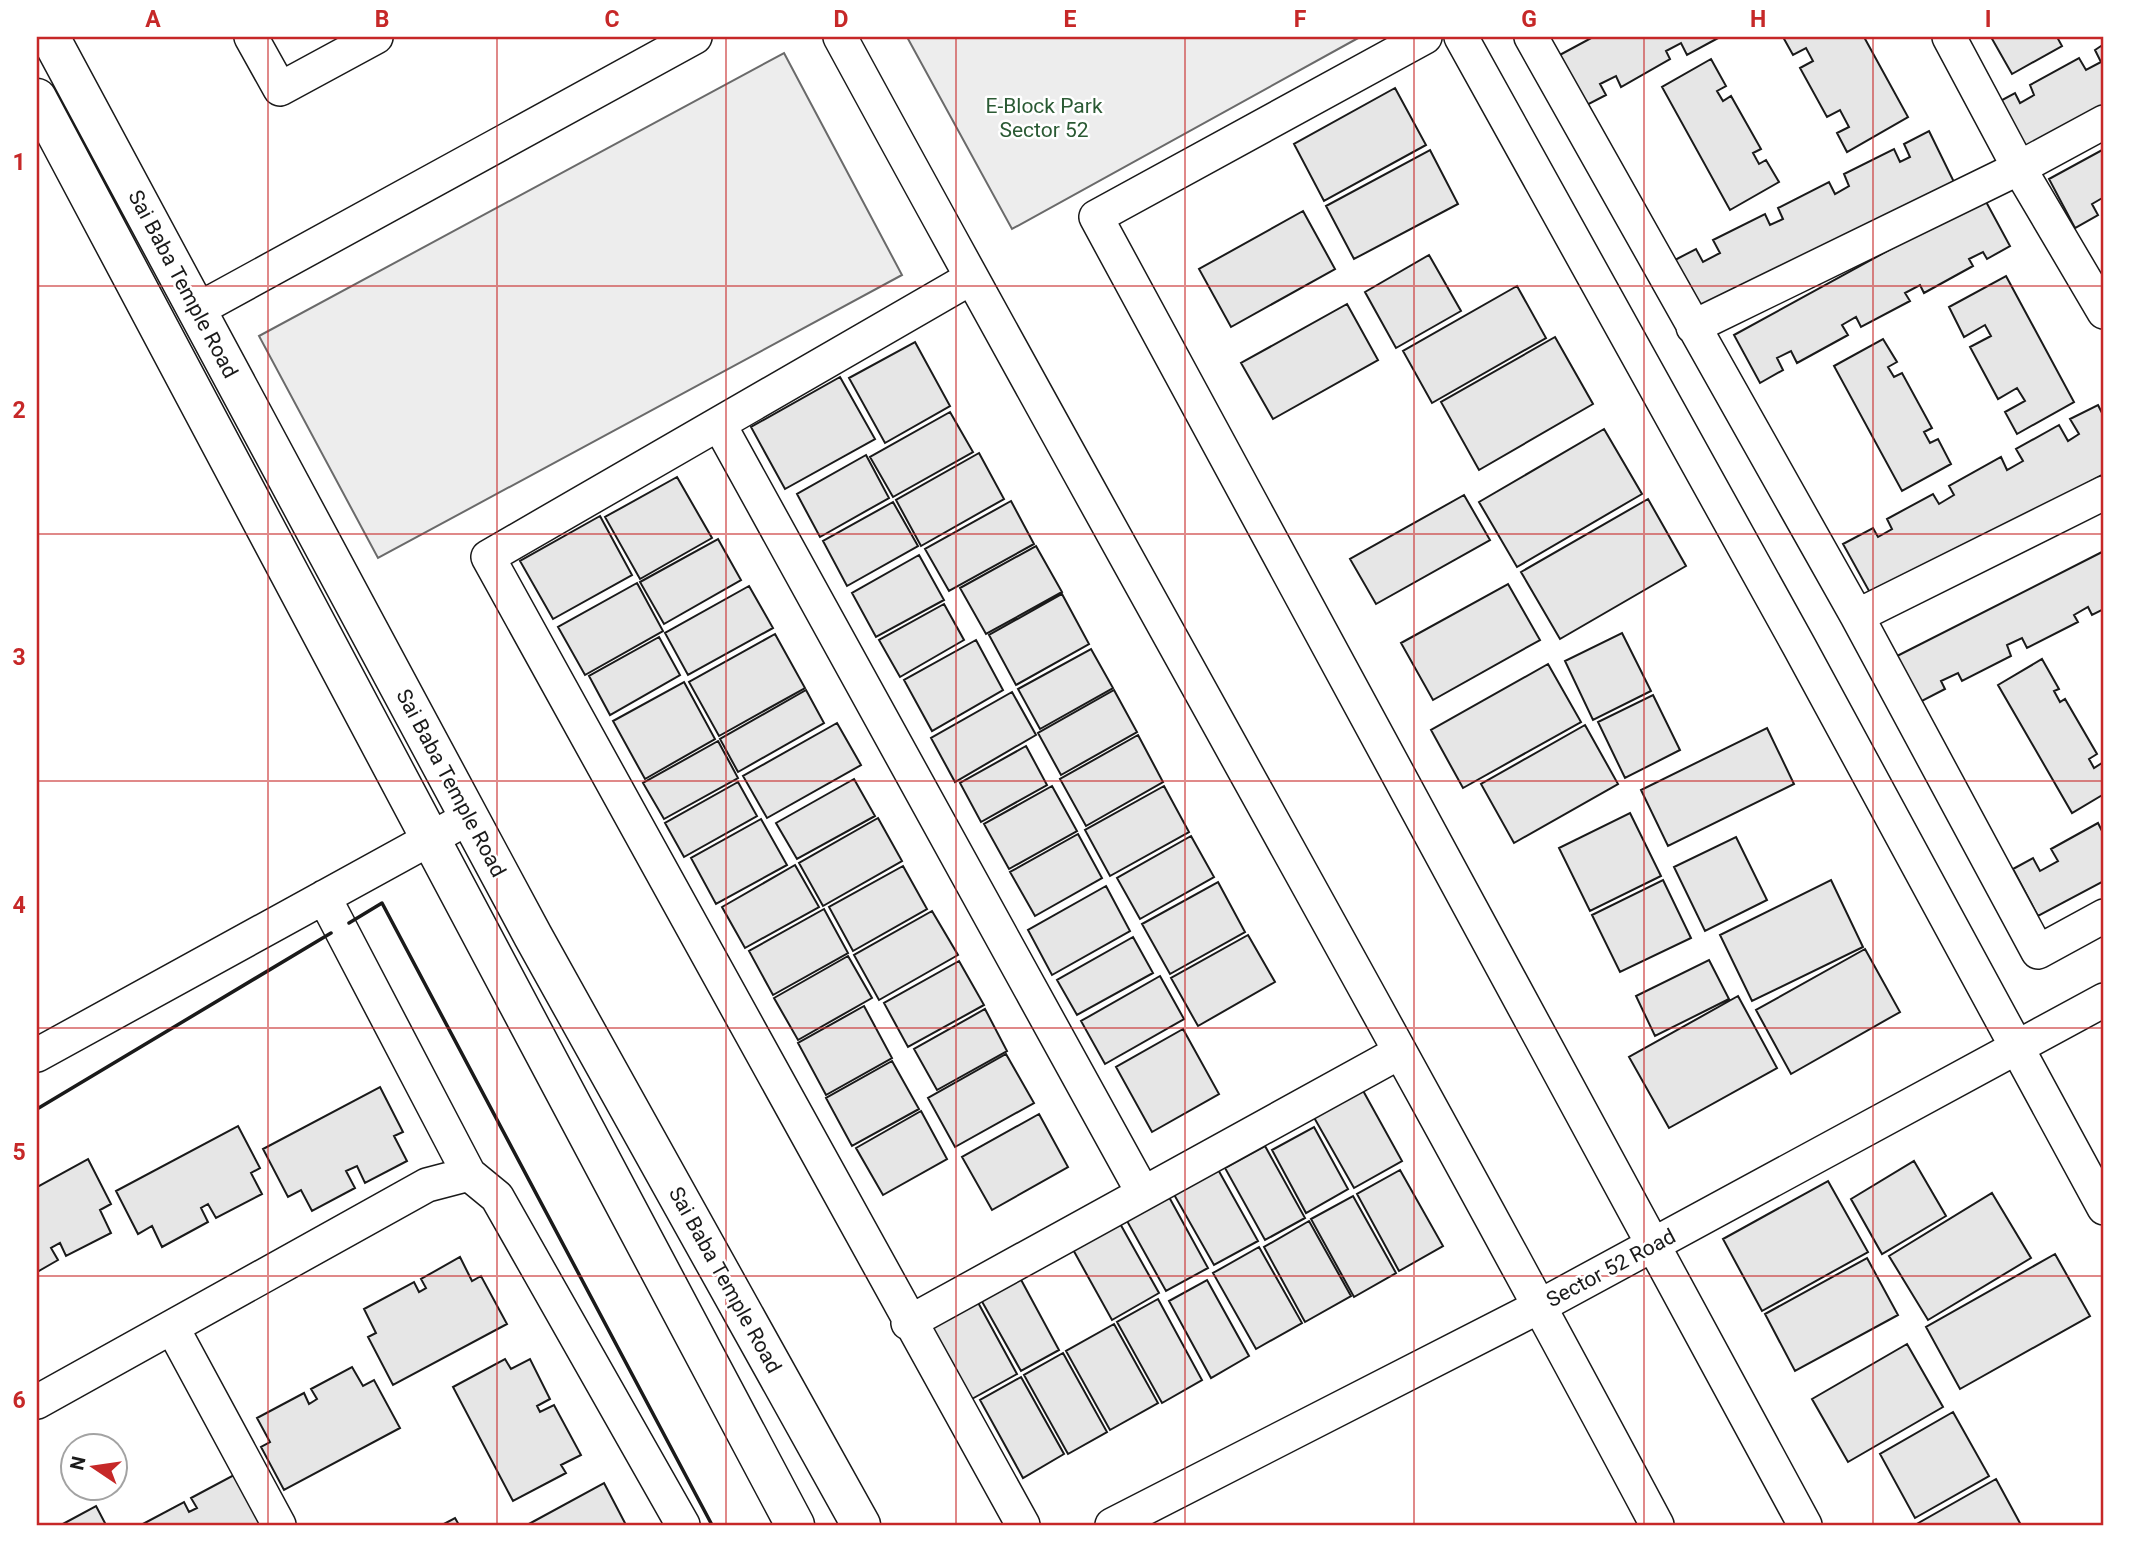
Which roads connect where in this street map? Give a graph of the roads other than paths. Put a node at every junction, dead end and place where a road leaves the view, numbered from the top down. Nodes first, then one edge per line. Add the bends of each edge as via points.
1 (50, 37) edge
2 (251, 37) edge
3 (376, 37) edge
4 (695, 37) edge
5 (840, 37) edge
6 (1425, 37) edge
7 (1461, 37) edge
8 (1531, 37) edge
9 (1949, 37) edge
10 (37, 98) edge
11 (2104, 121) edge
12 (2020, 167) junction
13 (971, 278) junction
14 (197, 310) junction
15 (2104, 312) edge
16 (1693, 327) junction
17 (719, 424) junction
18 (2104, 493) edge
19 (1857, 616) junction
20 (470, 817) junction
21 (430, 839) junction
22 (324, 897) junction
23 (2104, 916) edge
24 (2104, 1000) edge
25 (2018, 1047) junction
26 (1400, 1052) junction
27 (37, 1055) edge
28 (469, 1174) junction
29 (1143, 1193) junction
30 (2104, 1208) edge
31 (1653, 1245) junction
32 (1541, 1306) junction
33 (908, 1322) junction
34 (172, 1327) junction
35 (37, 1402) edge
36 (279, 1525) edge
37 (683, 1525) edge
38 (795, 1525) edge
39 (862, 1525) edge
40 (1023, 1525) edge
41 (1112, 1525) edge
42 (1657, 1525) edge
43 (1805, 1525) edge

1 - 14 street, Sai Baba Temple Road
2 - 3 street via 280,89
4 - 14 street
5 - 13 street
6 - 31 street via 1096,217
7 - 25 street
8 - 16 street
9 - 12 street
10 - 21 street, Sai Baba Temple Road
11 - 12 street
12 - 15 street
12 - 16 street
13 - 17 street
13 - 26 street
14 - 20 street, Sai Baba Temple Road
16 - 19 street
17 - 29 street
17 - 33 street via 488,557
18 - 19 street
19 - 23 street via 2038,953
20 - 21 street
20 - 39 street, Sai Baba Temple Road
21 - 22 street
21 - 38 street, Sai Baba Temple Road
22 - 27 street
22 - 28 street
24 - 25 street, Sector 52 Road
25 - 30 street
25 - 31 street, Sector 52 Road
26 - 29 street
26 - 32 street
28 - 34 street via 427,1185
28 - 37 street via 497,1197
29 - 33 street
31 - 32 street, Sector 52 Road
31 - 43 street
32 - 41 street, Sector 52 Road
32 - 42 street
33 - 40 street
34 - 35 street
34 - 36 street

